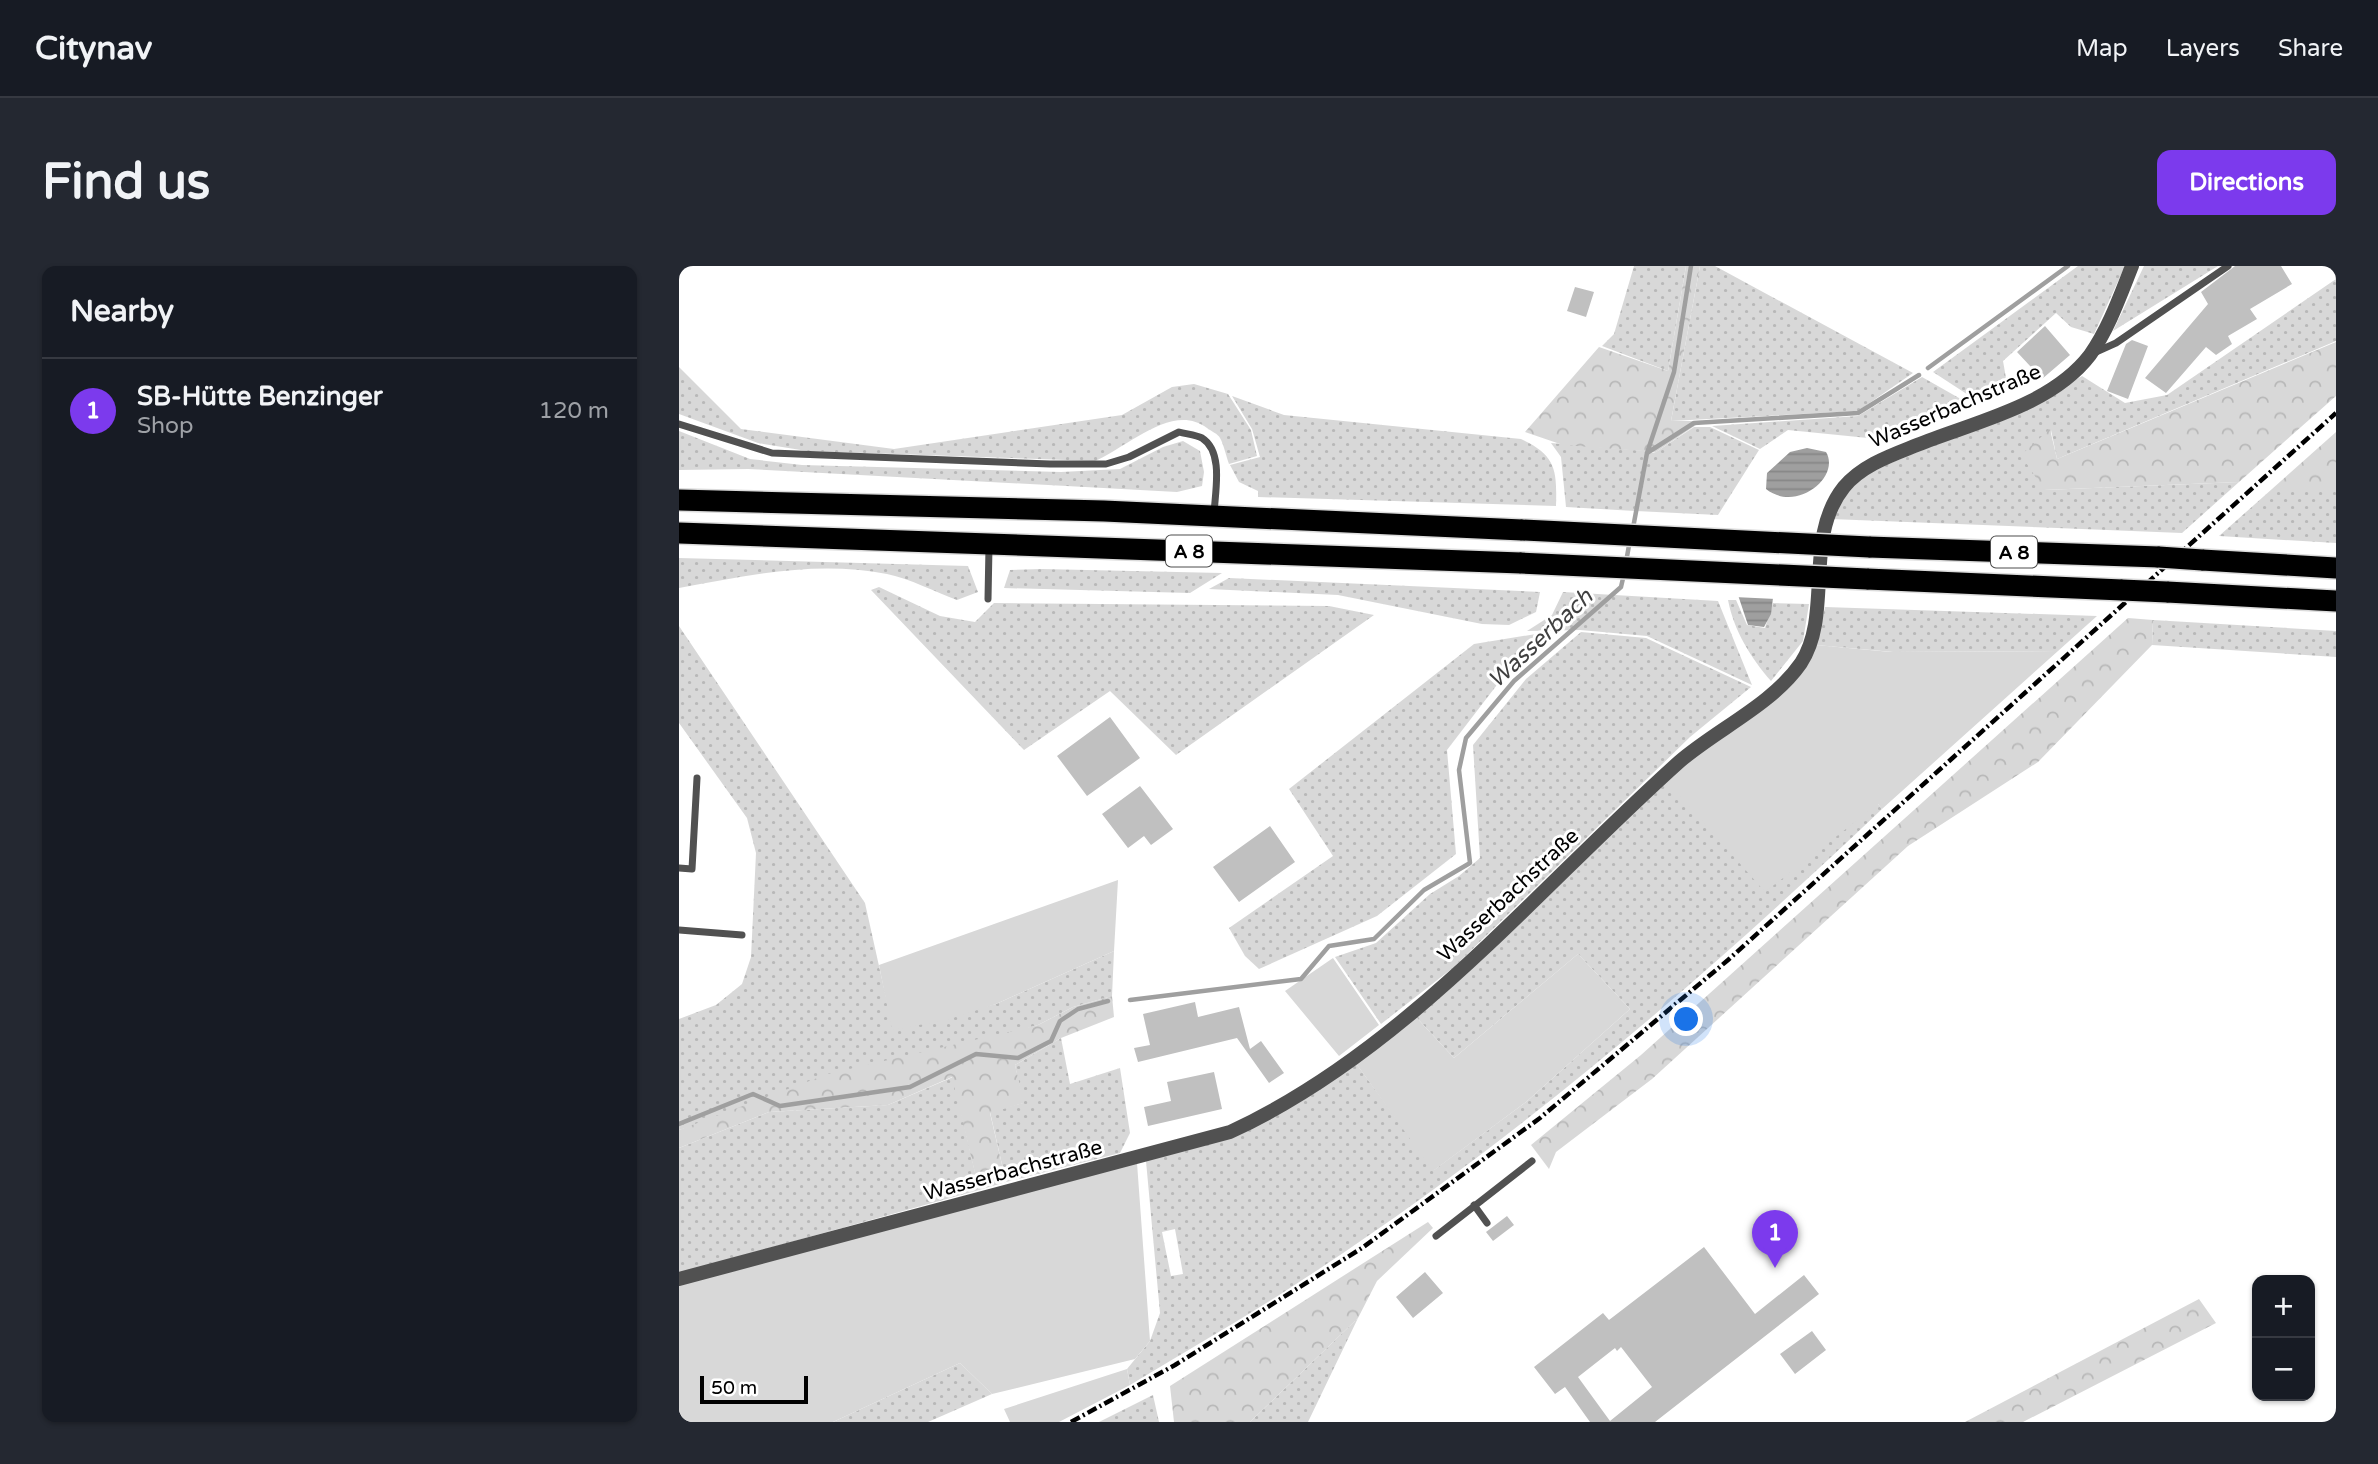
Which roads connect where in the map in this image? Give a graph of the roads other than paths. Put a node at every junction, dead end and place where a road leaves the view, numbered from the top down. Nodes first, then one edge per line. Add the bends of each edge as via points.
1 (2132, 266) edge
2 (2228, 266) edge
3 (2089, 355) junction
4 (679, 424) edge
5 (679, 500) edge
6 (1214, 518) junction
7 (679, 533) edge
8 (989, 543) junction
9 (2336, 568) edge
10 (988, 599) dead end
11 (2336, 601) edge
12 (697, 778) dead end
13 (679, 868) edge
14 (679, 930) edge
15 (742, 935) dead end
16 (1532, 1161) dead end
17 (1474, 1205) junction
18 (1487, 1223) dead end
19 (1436, 1236) dead end
20 (679, 1279) edge

1 - 3 street, Wasserbachstraße
2 - 3 lane via 2116,343
3 - 20 street, Wasserbachstraße via 2048,391 1878,461 1844,487 1829,512 1820,548 1809,646 1788,678 1681,761 1436,990 1300,1096 1230,1132
4 - 6 lane via 772,453 1050,464 1106,464 1179,432 1202,438 1213,451
5 - 6 highway, A 8
6 - 9 highway, A 8, bridge
7 - 8 highway, A 8
8 - 10 lane
8 - 11 highway, A 8, bridge
12 - 13 lane via 692,869
14 - 15 lane
16 - 17 lane
17 - 18 lane
17 - 19 lane

